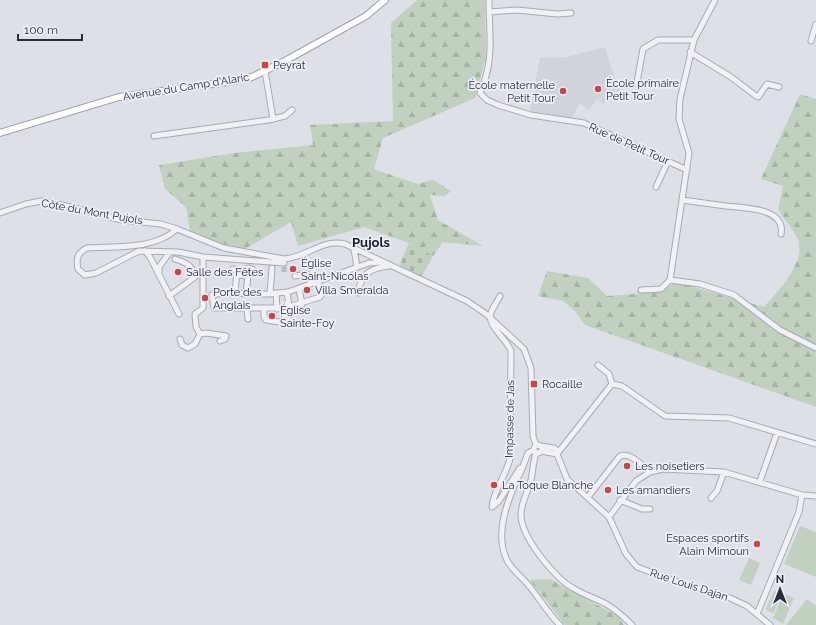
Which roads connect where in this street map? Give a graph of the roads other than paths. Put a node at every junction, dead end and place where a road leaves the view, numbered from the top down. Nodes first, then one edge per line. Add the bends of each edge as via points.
1 (489, 0) edge
2 (715, 0) edge
3 (384, 2) edge
4 (489, 12) junction
5 (571, 12) dead end
6 (816, 24) edge
7 (694, 40) junction
8 (811, 41) dead end
9 (690, 52) junction
10 (265, 71) junction
11 (637, 82) dead end
12 (779, 87) dead end
13 (292, 110) dead end
14 (273, 119) junction
15 (0, 133) edge
16 (154, 136) dead end
17 (668, 161) junction
18 (687, 170) junction
19 (656, 187) dead end
20 (682, 200) junction
21 (0, 213) edge
22 (177, 229) junction
23 (781, 234) dead end
24 (354, 249) junction
25 (145, 251) junction
26 (170, 252) junction
27 (203, 257) junction
28 (175, 259) dead end
29 (381, 262) junction
30 (284, 264) junction
31 (390, 266) junction
32 (357, 267) junction
33 (233, 269) dead end
34 (252, 269) dead end
35 (158, 275) junction
36 (239, 275) dead end
37 (248, 276) junction
38 (297, 276) dead end
39 (670, 280) junction
40 (318, 281) junction
41 (311, 284) junction
42 (298, 289) junction
43 (641, 290) dead end
44 (287, 292) junction
45 (235, 293) junction
46 (246, 293) junction
47 (276, 293) junction
48 (358, 293) dead end
49 (267, 294) junction
50 (169, 296) junction
51 (500, 296) dead end
52 (302, 304) junction
53 (247, 308) junction
54 (265, 308) junction
55 (286, 308) junction
56 (277, 309) junction
57 (179, 314) dead end
58 (248, 318) dead end
59 (491, 318) junction
60 (200, 334) junction
61 (180, 339) dead end
62 (220, 341) dead end
63 (816, 348) edge
64 (598, 365) dead end
65 (612, 384) junction
66 (777, 432) junction
67 (816, 444) edge
68 (537, 449) junction
69 (558, 453) junction
70 (522, 468) junction
71 (650, 472) junction
72 (724, 472) junction
73 (760, 481) junction
74 (802, 495) junction
75 (816, 496) edge
76 (588, 497) junction
77 (711, 498) dead end
78 (620, 500) junction
79 (616, 506) junction
80 (602, 509) junction
81 (650, 510) dead end
82 (609, 517) junction
83 (757, 614) junction
84 (560, 625) edge
85 (632, 625) edge
86 (770, 625) edge

1 - 4 street
2 - 7 street
3 - 10 main road, Avenue du Camp d'Alaric via 366,16
4 - 5 street
4 - 17 street, Rue de Petit Tour via 491,54 488,75 480,93 487,100 532,116 584,124
6 - 8 street
7 - 9 street
7 - 11 street via 658,40 642,49
9 - 12 street via 731,76 758,97 767,84
9 - 18 street via 680,99 679,119 689,153
10 - 14 street
10 - 15 main road, Avenue du Camp d'Alaric via 252,77 227,82 119,97
13 - 14 street via 285,116
14 - 16 street
17 - 18 street, Rue de Petit Tour
17 - 19 street
18 - 20 street
20 - 23 street via 758,208 778,221
20 - 39 street
21 - 22 street, Côte du Mont Pujols via 41,201 122,220 161,224
22 - 25 street via 140,245 87,248 76,260 78,269 85,275 96,273 139,251
22 - 30 street, Côte du Mont Pujols via 206,242
24 - 29 street
24 - 30 street via 345,244 334,243 293,258
24 - 32 street
25 - 26 street
25 - 35 street
26 - 27 street
26 - 35 street via 159,266
27 - 30 street
27 - 60 street via 203,308 195,314
28 - 50 street via 189,264 194,269 195,277
29 - 31 street
29 - 32 street
30 - 49 street via 272,267
31 - 48 street via 367,271 361,278
31 - 59 street via 467,301
32 - 40 street
33 - 45 street via 237,270
34 - 37 street via 248,268
35 - 50 street
36 - 37 street
37 - 46 street
38 - 41 street via 307,274
39 - 43 street via 661,289
39 - 63 street via 700,284 734,295 780,330
40 - 41 street
40 - 52 street via 322,293 320,297
41 - 42 street
42 - 44 street
42 - 52 street
44 - 47 street
44 - 55 street
45 - 46 street
45 - 53 street via 212,295 214,308
46 - 49 street
47 - 49 street
47 - 56 street
50 - 57 street
51 - 59 street via 490,314
52 - 55 street
53 - 54 street
53 - 58 street
54 - 55 street via 266,320 288,320
54 - 56 street
55 - 56 street
59 - 68 street via 524,349 529,360 533,436
59 - 70 street, Impasse de Jas via 490,321 511,351 510,459 507,472 492,500 492,507
60 - 61 street via 195,344 188,348 182,345
60 - 62 street via 226,336
64 - 65 street via 609,374
65 - 66 street via 622,386 665,416 729,418
65 - 69 street
66 - 67 street
66 - 73 street
68 - 69 street
68 - 70 street via 528,453
68 - 85 street via 531,480 523,500 523,526 535,548 562,582 610,606
69 - 76 street, Rue Louis Dajan via 567,479
70 - 84 street, Impasse de Jas via 504,513 504,552 516,573 528,584
71 - 72 street via 663,469
71 - 76 street via 632,457 620,456
71 - 78 street via 636,481
72 - 73 street
72 - 77 street via 718,491
73 - 74 street
74 - 75 street
74 - 83 street via 799,512
76 - 80 street, Rue Louis Dajan
78 - 79 street
78 - 81 street
79 - 80 street
79 - 82 street
80 - 82 street, Rue Louis Dajan
82 - 83 street, Rue Louis Dajan via 626,554 637,566 648,572 730,598 748,606
83 - 86 street, Rue Louis Dajan

